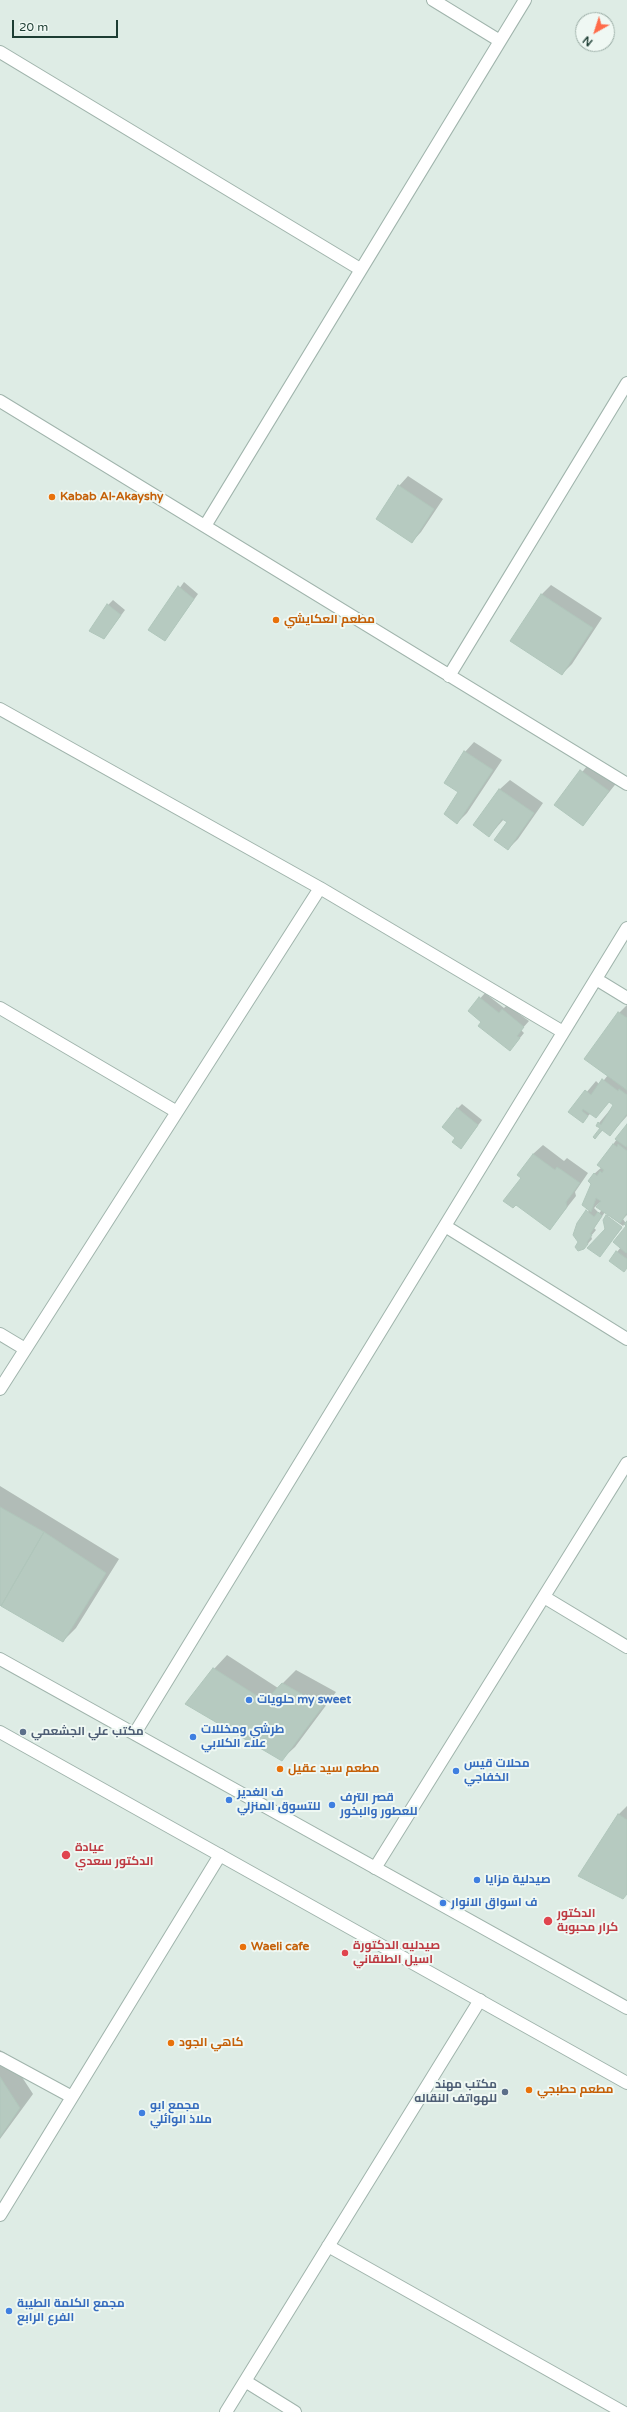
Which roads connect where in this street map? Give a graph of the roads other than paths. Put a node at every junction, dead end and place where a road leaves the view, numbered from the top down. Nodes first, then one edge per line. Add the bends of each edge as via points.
1 (433, 0) edge
2 (525, 0) edge
3 (500, 41) junction
4 (0, 52) edge
5 (360, 269) junction
6 (627, 383) edge
7 (0, 401) edge
8 (205, 526) junction
9 (449, 676) junction
10 (0, 709) edge
11 (627, 784) edge
12 (320, 888) junction
13 (627, 928) edge
14 (596, 979) junction
15 (627, 998) edge
16 (0, 1008) edge
17 (563, 1032) junction
18 (177, 1112) junction
19 (445, 1226) junction
20 (0, 1334) edge
21 (627, 1339) edge
22 (25, 1349) junction
23 (0, 1389) edge
24 (627, 1463) edge
25 (544, 1596) junction
26 (627, 1647) edge
27 (0, 1659) edge
28 (0, 1732) edge
29 (135, 1733) junction
30 (220, 1855) junction
31 (375, 1868) junction
32 (480, 2000) junction
33 (627, 2008) edge
34 (0, 2058) edge
35 (627, 2082) edge
36 (72, 2097) junction
37 (0, 2215) edge
38 (328, 2246) junction
39 (245, 2381) junction
40 (226, 2412) edge
41 (295, 2412) edge
42 (623, 2412) edge

1 - 3 street
2 - 3 street
3 - 5 street
4 - 5 street
5 - 8 street
6 - 9 street
7 - 8 street
8 - 9 street
9 - 11 street
10 - 12 street
12 - 17 street
12 - 18 street
13 - 14 street
14 - 15 street
14 - 17 street
16 - 18 street
17 - 19 street
18 - 22 street
19 - 21 street
19 - 29 street
20 - 22 street
22 - 23 street
24 - 25 street
25 - 26 street
25 - 31 street
27 - 29 street
28 - 30 street
29 - 31 street
30 - 32 street
30 - 36 street
31 - 33 street
32 - 35 street
32 - 38 street
34 - 36 street
36 - 37 street
38 - 39 street
38 - 42 street
39 - 40 street
39 - 41 street

